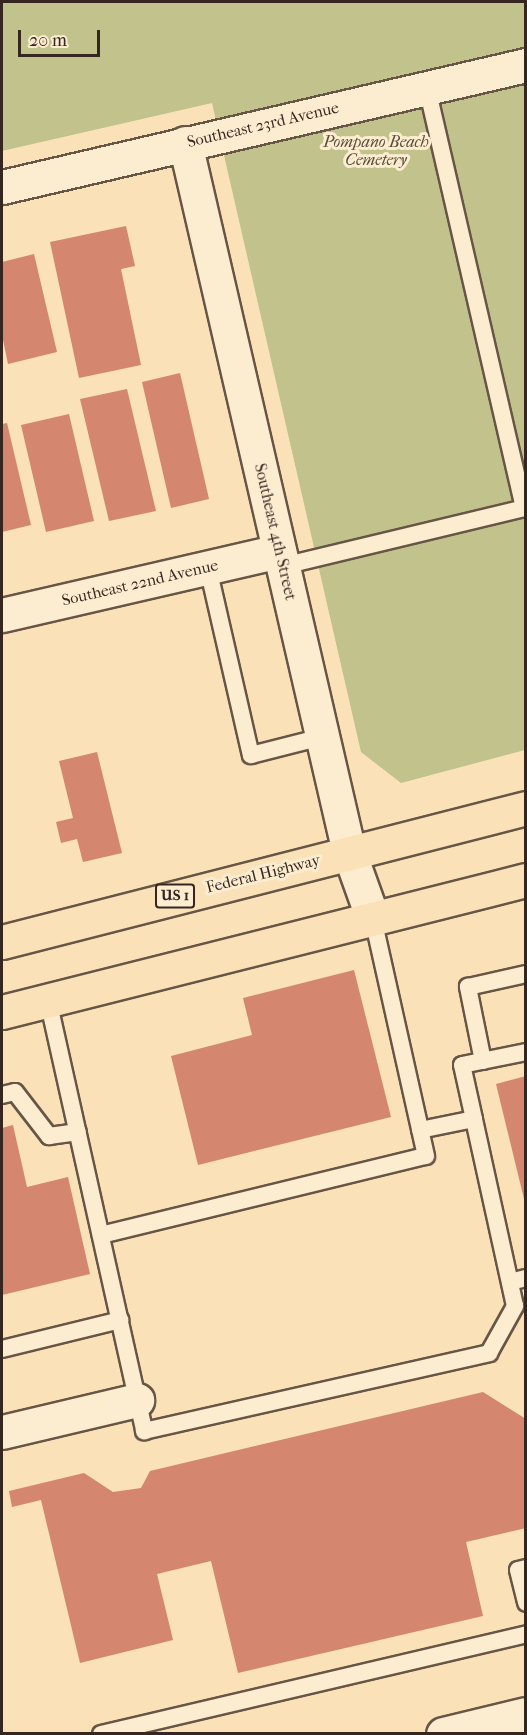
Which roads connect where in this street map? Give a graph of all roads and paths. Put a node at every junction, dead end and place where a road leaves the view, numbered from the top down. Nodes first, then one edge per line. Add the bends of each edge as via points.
1 (525, 65) edge
2 (427, 87) junction
3 (185, 143) junction
4 (2, 187) edge
5 (525, 511) edge
6 (281, 559) junction
7 (208, 568) junction
8 (2, 615) edge
9 (322, 737) junction
10 (525, 808) edge
11 (349, 852) junction
12 (525, 880) edge
13 (373, 919) junction
14 (2, 942) edge
15 (525, 974) edge
16 (48, 1000) junction
17 (2, 1012) edge
18 (525, 1052) edge
19 (483, 1061) junction
20 (2, 1095) edge
21 (474, 1119) junction
22 (420, 1130) junction
23 (78, 1132) junction
24 (101, 1235) junction
25 (518, 1280) edge
26 (120, 1320) junction
27 (2, 1349) edge
28 (137, 1400) junction
29 (2, 1432) edge
30 (525, 1568) edge
31 (525, 1603) edge
32 (525, 1634) edge
33 (520, 1721) edge
34 (101, 1734) edge
35 (443, 1734) edge

1 - 2 street, Southeast 23rd Avenue
2 - 3 street, Southeast 23rd Avenue
2 - 5 lane
3 - 4 street, Southeast 23rd Avenue
3 - 6 street, Southeast 4th Street
5 - 6 lane
6 - 7 street, Southeast 22nd Avenue
6 - 9 street, Southeast 4th Street
7 - 8 street, Southeast 22nd Avenue
7 - 9 lane via 251,755
9 - 11 street, Southeast 4th Street
10 - 11 main road, Federal Highway / US 1
11 - 13 street, Southeast 4th Street
11 - 14 main road, Federal Highway / US 1
12 - 13 main road
13 - 16 main road
13 - 22 lane
15 - 19 lane via 468,987
16 - 17 main road
16 - 23 lane
18 - 19 lane
19 - 21 lane via 462,1065
20 - 23 lane via 15,1092 49,1136
21 - 22 lane
21 - 25 lane
22 - 24 lane via 426,1156
23 - 24 lane
24 - 26 lane
25 - 28 lane via 515,1306 489,1353 144,1431
26 - 27 lane
26 - 28 lane
28 - 29 street
30 - 31 lane via 518,1570
32 - 34 lane
33 - 35 street

